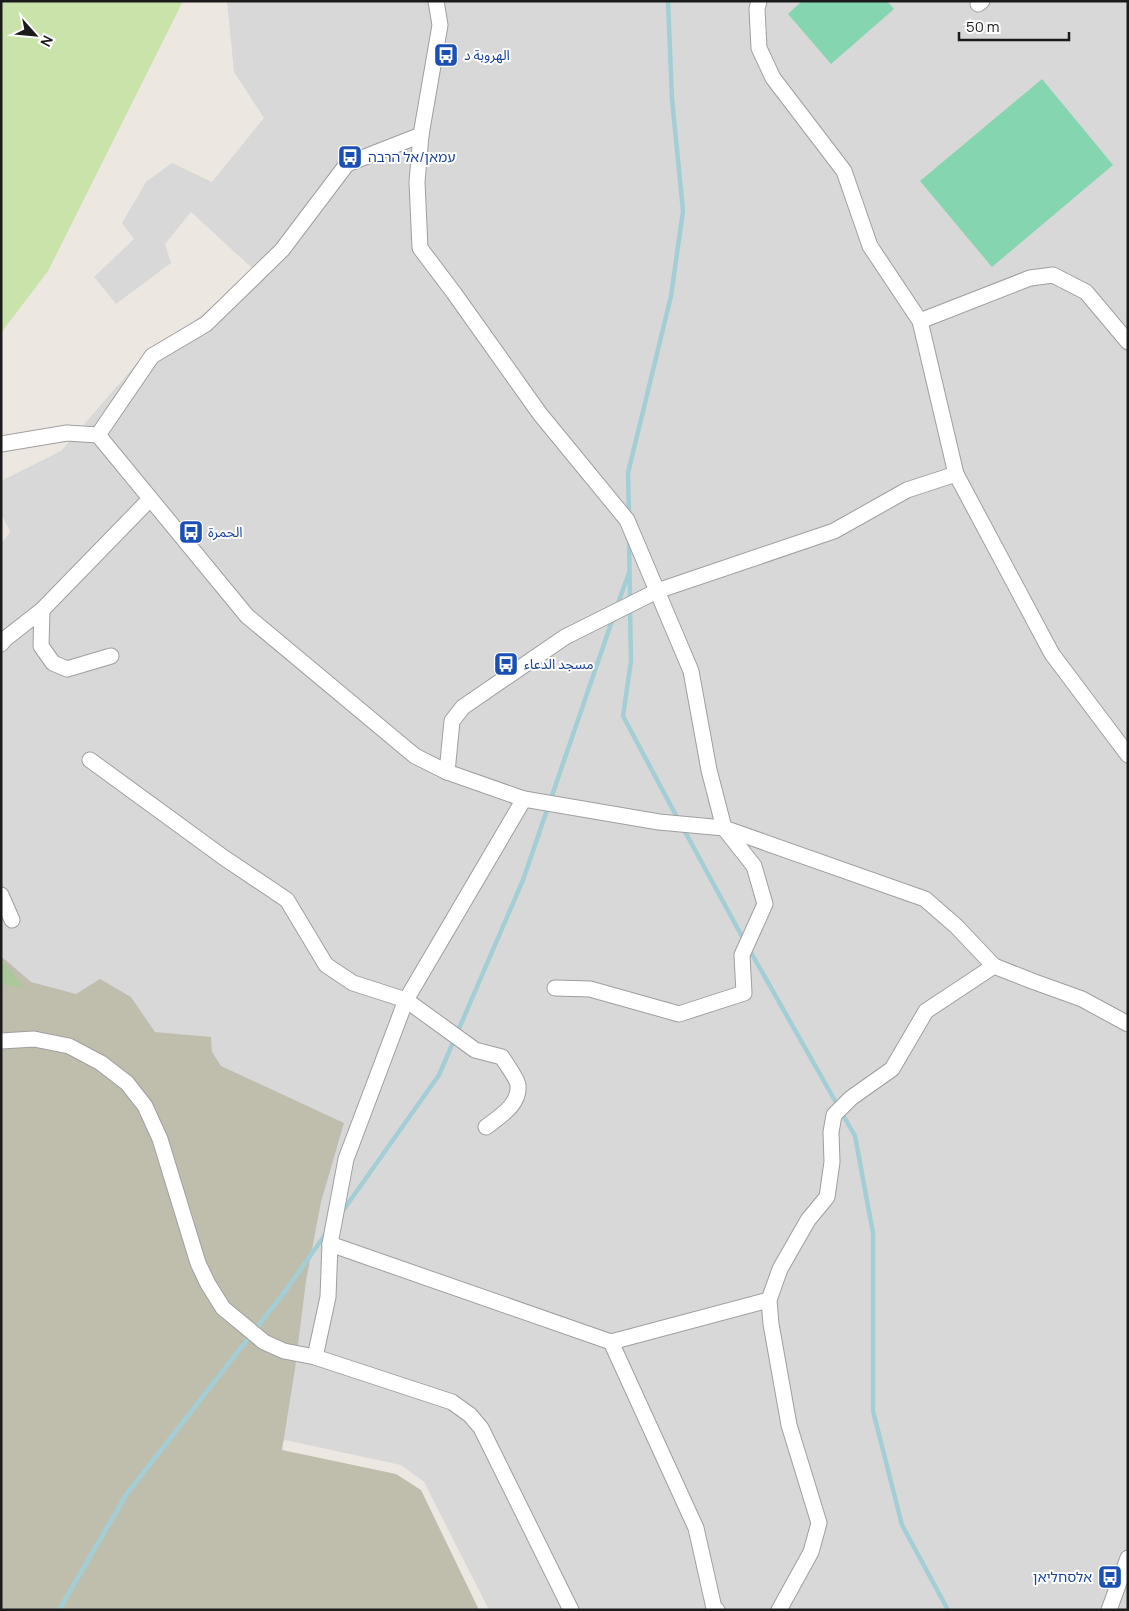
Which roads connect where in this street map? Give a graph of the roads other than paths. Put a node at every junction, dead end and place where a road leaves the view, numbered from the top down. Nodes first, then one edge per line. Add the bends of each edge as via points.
1 (436, 1) edge
2 (759, 1) edge
3 (421, 135) junction
4 (920, 321) junction
5 (1128, 342) edge
6 (98, 435) junction
7 (1, 444) edge
8 (956, 474) junction
9 (150, 499) junction
10 (657, 591) junction
11 (42, 610) junction
12 (1, 644) edge
13 (111, 656) dead end
14 (1128, 755) edge
15 (90, 760) dead end
16 (447, 772) junction
17 (524, 799) junction
18 (724, 828) junction
19 (1, 895) edge
20 (12, 920) dead end
21 (994, 966) junction
22 (555, 988) dead end
23 (406, 1000) junction
24 (1128, 1024) edge
25 (1, 1041) edge
26 (486, 1127) dead end
27 (330, 1244) junction
28 (769, 1300) junction
29 (611, 1342) junction
30 (315, 1357) junction
31 (1128, 1559) edge
32 (570, 1610) edge
33 (717, 1610) edge
34 (780, 1610) edge
35 (1110, 1610) edge

1 - 3 street via 440,25
2 - 4 street via 759,48 773,78 844,171 870,246
3 - 6 street via 347,164 282,250 206,324 152,356
3 - 10 street via 416,182 420,248 540,414 627,520
4 - 5 street via 1030,278 1053,276 1086,292
4 - 8 street
6 - 7 street via 66,433
6 - 9 street
8 - 10 street via 907,490 834,531
8 - 14 street via 1052,654
9 - 11 street
9 - 16 street via 247,616 415,756
10 - 16 street via 565,637 463,707 452,721
10 - 18 street via 691,672 709,770
11 - 12 street
11 - 13 street via 41,646 53,663 67,669
15 - 23 street via 223,858 288,900 326,965 353,983
16 - 17 street
17 - 18 street via 659,822
17 - 23 street
18 - 21 street via 925,899
18 - 22 street via 754,866 765,904 742,955 744,993 679,1014 590,989
19 - 20 street
21 - 24 street via 1082,999
21 - 28 street via 926,1011 892,1069 851,1098 834,1115 827,1197 803,1228 780,1269
23 - 26 street via 475,1050 502,1057 518,1084 515,1098 507,1111
23 - 27 street via 346,1159
25 - 30 street via 34,1039 70,1046 101,1062 127,1083 144,1106 160,1139 198,1263 223,1308 264,1342 284,1351
27 - 29 street
27 - 30 street via 328,1297
28 - 29 street
28 - 34 street via 790,1424 819,1523 811,1552
29 - 33 street via 696,1528
30 - 32 street via 452,1402 470,1415 482,1428
31 - 35 street

